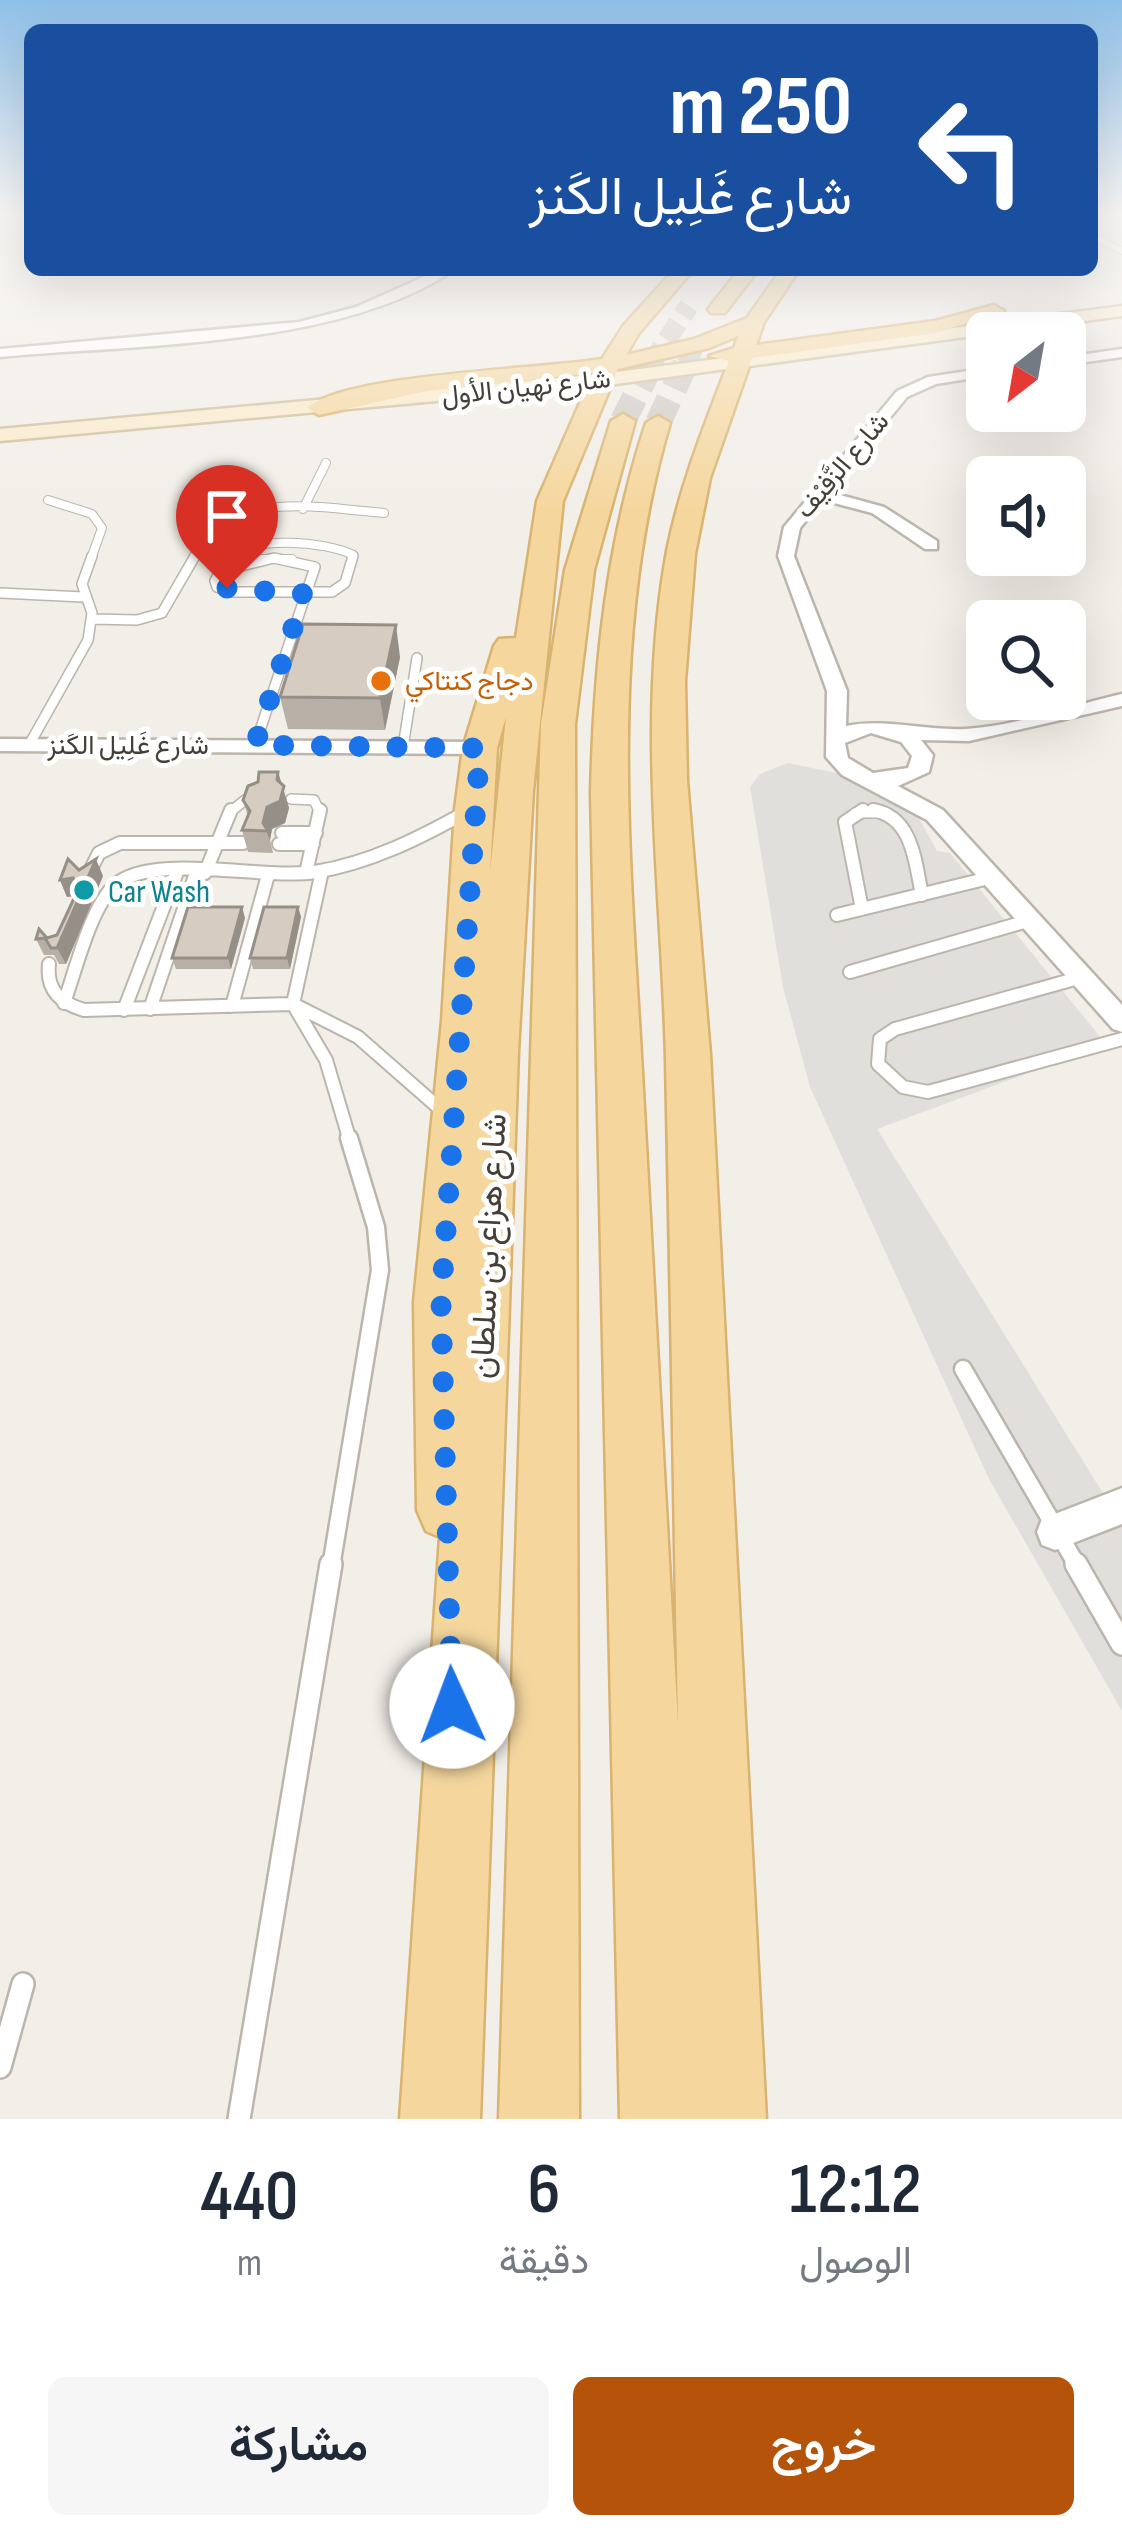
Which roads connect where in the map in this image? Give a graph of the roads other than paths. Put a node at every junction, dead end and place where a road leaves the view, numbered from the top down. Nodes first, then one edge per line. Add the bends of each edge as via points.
1 (357, 311) edge
2 (767, 311) edge
3 (994, 311) joint
4 (1122, 311) edge
5 (946, 316) junction
6 (820, 320) dead end
7 (681, 328) edge
8 (748, 345) junction
9 (874, 347) junction
10 (0, 351) edge
11 (1122, 353) edge
12 (1086, 358) edge
13 (518, 364) joint
14 (966, 375) edge
15 (621, 396) junction
16 (404, 400) junction
17 (319, 408) junction
18 (0, 414) edge
19 (0, 435) edge
20 (326, 463) dead end
21 (818, 494) junction
22 (49, 500) dead end
23 (303, 508) junction
24 (384, 513) dead end
25 (931, 545) dead end
26 (233, 568) dead end
27 (538, 583) junction
28 (0, 592) edge
29 (304, 594) junction
30 (83, 597) junction
31 (93, 619) junction
32 (417, 658) dead end
33 (837, 691) junction
34 (1122, 700) edge
35 (891, 731) junction
36 (969, 735) junction
37 (835, 741) junction
38 (0, 745) edge
39 (29, 745) junction
40 (255, 745) junction
41 (403, 747) junction
42 (480, 748) junction
43 (920, 769) junction
44 (869, 779) junction
45 (256, 798) edge
46 (291, 799) dead end
47 (473, 809) junction
48 (935, 815) junction
49 (218, 837) junction
50 (245, 838) edge
51 (281, 838) dead end
52 (314, 839) junction
53 (322, 871) junction
54 (177, 872) junction
55 (201, 873) junction
56 (306, 873) junction
57 (268, 875) junction
58 (87, 876) edge
59 (993, 877) junction
60 (922, 895) junction
61 (862, 909) junction
62 (837, 915) dead end
63 (1031, 920) junction
64 (49, 964) edge
65 (850, 972) dead end
66 (1082, 976) junction
67 (64, 1003) junction
68 (292, 1004) junction
69 (232, 1006) junction
70 (150, 1009) junction
71 (124, 1010) junction
72 (1122, 1022) edge
73 (1122, 1040) edge
74 (455, 1123) junction
75 (963, 1369) dead end
76 (1122, 1506) edge
77 (1055, 1532) junction
78 (1122, 1644) edge
79 (456, 1840) junction
80 (23, 1984) dead end
81 (0, 2067) edge
82 (239, 2119) edge
83 (440, 2119) edge
84 (538, 2119) edge
85 (660, 2119) edge
86 (726, 2119) edge

1 - 10 street via 299,326
2 - 8 main road, شارع هزاع بن سلطان
3 - 5 main road, شارع نهيان الأول
3 - 8 main road via 936,327
4 - 9 main road, شارع نهيان الأول
5 - 6 main road
5 - 8 main road, شارع نهيان الأول
7 - 8 main road
7 - 8 main road
7 - 8 main road, شارع نهيان الأول
7 - 15 main road
7 - 15 main road
7 - 15 main road, شارع نهيان الأول
7 - 15 main road via 711,391 701,434
8 - 9 main road, شارع نهيان الأول
8 - 15 main road, شارع هزاع بن سلطان
9 - 15 main road via 802,363 765,384 732,410 722,436
11 - 12 street
13 - 15 main road
13 - 18 main road, شارع نهيان الأول
14 - 21 street, شارع الزَّفِيْف via 902,394
15 - 16 main road, شارع نهيان الأول
15 - 16 main road
15 - 17 main road via 389,391
15 - 27 main road, شارع هزاع بن سلطان via 550,501
15 - 84 main road, شارع هزاع بن سلطان via 580,564 558,724
15 - 85 main road, شارع هزاع بن سلطان via 638,486 611,664 609,793
15 - 86 main road, شارع هزاع بن سلطان via 686,525 672,631 669,761 688,1054
16 - 17 main road, شارع نهيان الأول
17 - 19 main road, شارع نهيان الأول
20 - 23 lane
21 - 25 street via 887,514
21 - 33 street, شارع الزَّفِيْف via 792,527 786,556
22 - 30 lane via 102,524
23 - 24 lane
23 - 31 lane via 220,521 162,613
26 - 29 lane via 250,560 311,563
27 - 42 main road via 504,658
27 - 79 main road, شارع هزاع بن سلطان via 497,1031
28 - 30 lane
29 - 29 lane via 221,590 215,581 242,546 352,551 342,586
29 - 40 lane, شارع غَلِيل الكَنز
30 - 31 lane
31 - 39 lane via 77,664
32 - 41 lane
33 - 35 street, شارع الزَّفِيْف
33 - 37 street, شارع الزَّفِيْف
34 - 36 street
35 - 36 street
35 - 37 street via 855,729
35 - 43 street, شارع الزَّفِيْف via 920,748
36 - 43 street
37 - 44 street via 836,760
38 - 39 street, شارع غَلِيل الكَنز
39 - 40 street, شارع غَلِيل الكَنز
40 - 41 street, شارع غَلِيل الكَنز
41 - 42 street, شارع غَلِيل الكَنز
42 - 47 main road
43 - 44 street via 902,779
43 - 48 street
44 - 48 street
45 - 49 lane via 232,803
46 - 52 lane via 320,804
47 - 53 lane
47 - 74 main road
48 - 59 street
49 - 50 lane
49 - 55 lane
49 - 58 lane via 120,843 99,853
51 - 52 lane
52 - 56 lane
53 - 56 lane
53 - 68 lane
54 - 55 lane
54 - 67 lane via 135,874 114,885
54 - 71 lane
55 - 57 lane
55 - 70 lane
56 - 57 lane
57 - 69 lane
59 - 60 lane
59 - 63 street
60 - 61 lane
60 - 61 lane via 902,824 865,809 845,822
61 - 62 lane
63 - 65 lane
63 - 66 street
64 - 67 lane via 48,982
66 - 72 street
66 - 73 lane via 895,1029 880,1039 878,1064 903,1087 928,1092
67 - 71 lane
68 - 69 lane
68 - 74 lane via 374,1044
68 - 82 lane via 326,1060 376,1227 380,1270
69 - 70 lane
70 - 71 lane
74 - 79 main road via 441,1302
75 - 77 lane
76 - 77 street
77 - 78 lane
79 - 83 main road, شارع هزاع بن سلطان
80 - 81 lane

